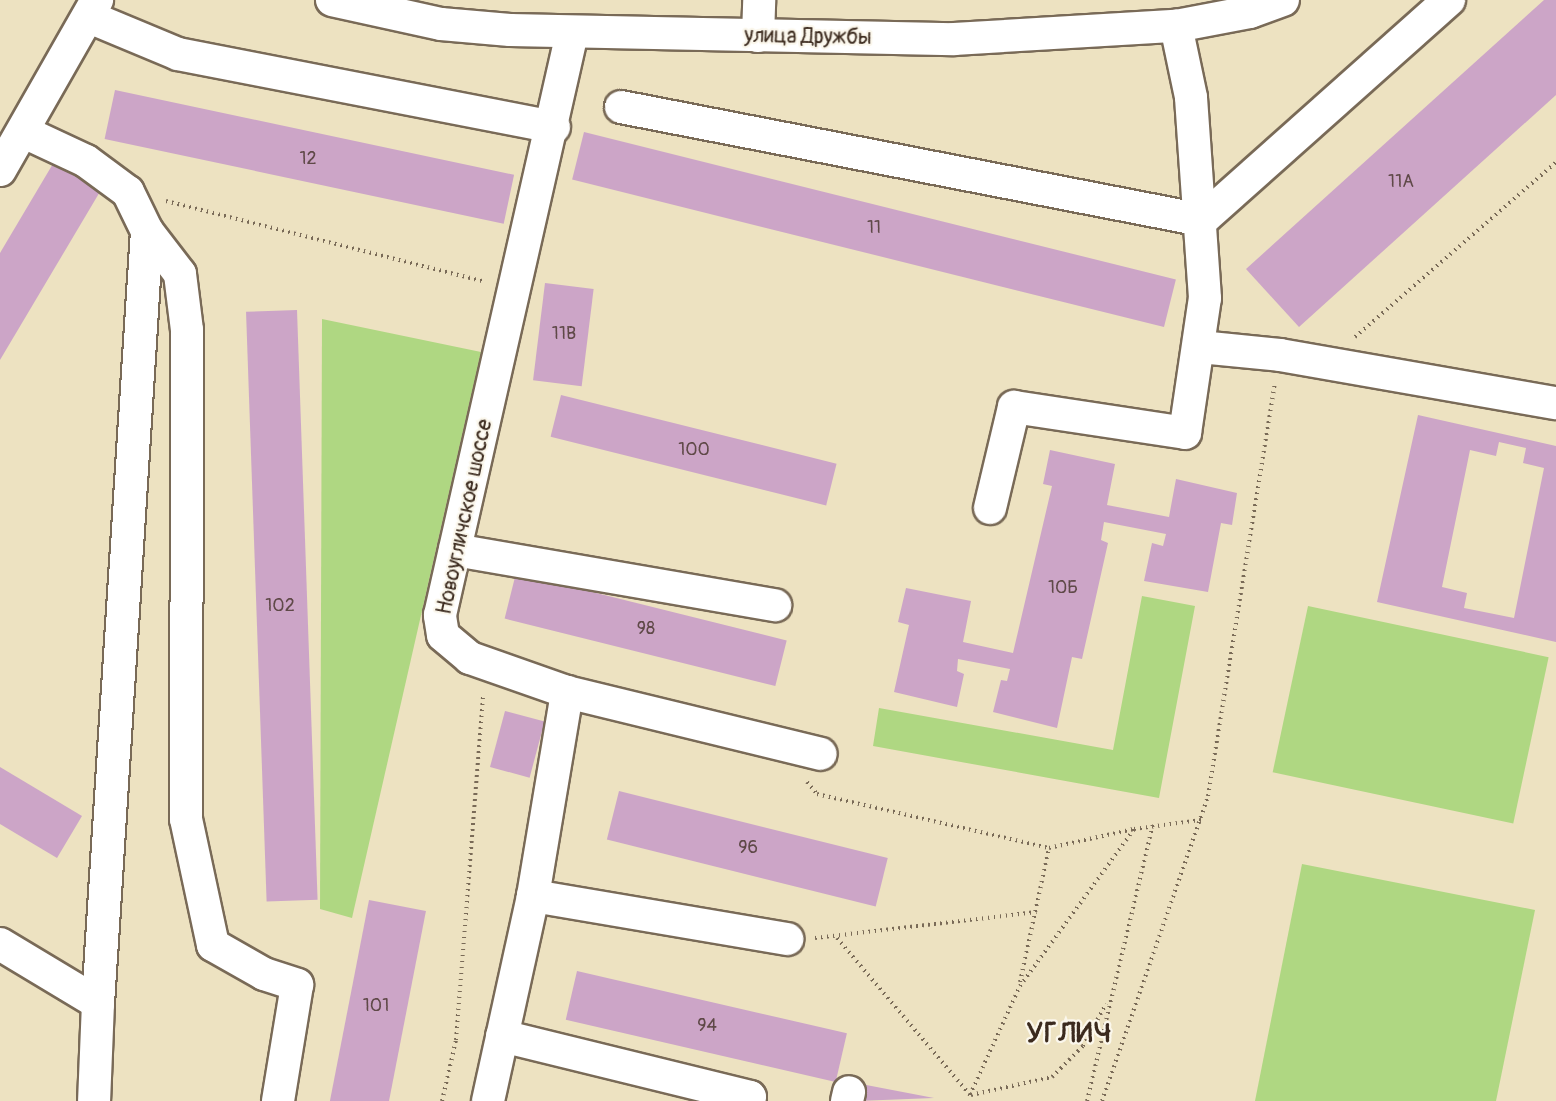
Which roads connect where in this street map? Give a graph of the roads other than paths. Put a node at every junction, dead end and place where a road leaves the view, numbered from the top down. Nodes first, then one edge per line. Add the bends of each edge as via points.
1 (332, 0) edge
2 (759, 0) edge
3 (1283, 0) edge
4 (1449, 0) edge
5 (1246, 6) edge
6 (93, 9) edge
7 (455, 12) edge
8 (1176, 26) junction
9 (572, 33) junction
10 (758, 36) junction
11 (621, 107) dead end
12 (554, 127) junction
13 (24, 132) junction
14 (0, 170) edge
15 (1202, 220) junction
16 (147, 231) junction
17 (1200, 348) junction
18 (1556, 403) edge
19 (990, 508) dead end
20 (455, 550) junction
21 (775, 605) dead end
22 (567, 692) junction
23 (821, 754) dead end
24 (533, 896) junction
25 (787, 939) road end
26 (0, 944) edge
27 (98, 1003) junction
28 (502, 1036) junction
29 (494, 1100) edge
30 (94, 1101) edge
31 (278, 1101) edge
32 (749, 1101) edge

1 - 7 street, улица Дружбы
2 - 10 street
3 - 5 street, улица Дружбы
4 - 15 street
5 - 8 street, улица Дружбы
6 - 12 street via 178,54
6 - 13 street
7 - 9 street, улица Дружбы
8 - 10 street, улица Дружбы via 954,39
8 - 15 street via 1191,97
9 - 10 street, улица Дружбы
9 - 12 street, Новоугличское шоссе
11 - 15 street
12 - 20 street, Новоугличское шоссе
13 - 14 street
13 - 16 street via 86,161 128,192
15 - 17 street
16 - 27 street
16 - 31 street via 180,274 187,330 186,819 213,945 264,974 297,985
17 - 18 street via 1280,355
17 - 19 street via 1185,433 1014,407
20 - 21 street
20 - 22 street, Новоугличское шоссе via 440,615 443,635 453,647 485,664
22 - 23 street, Новоугличское шоссе
22 - 24 street
24 - 25 street
24 - 28 street
26 - 27 street
27 - 30 street
28 - 29 street
28 - 32 street via 750,1097

